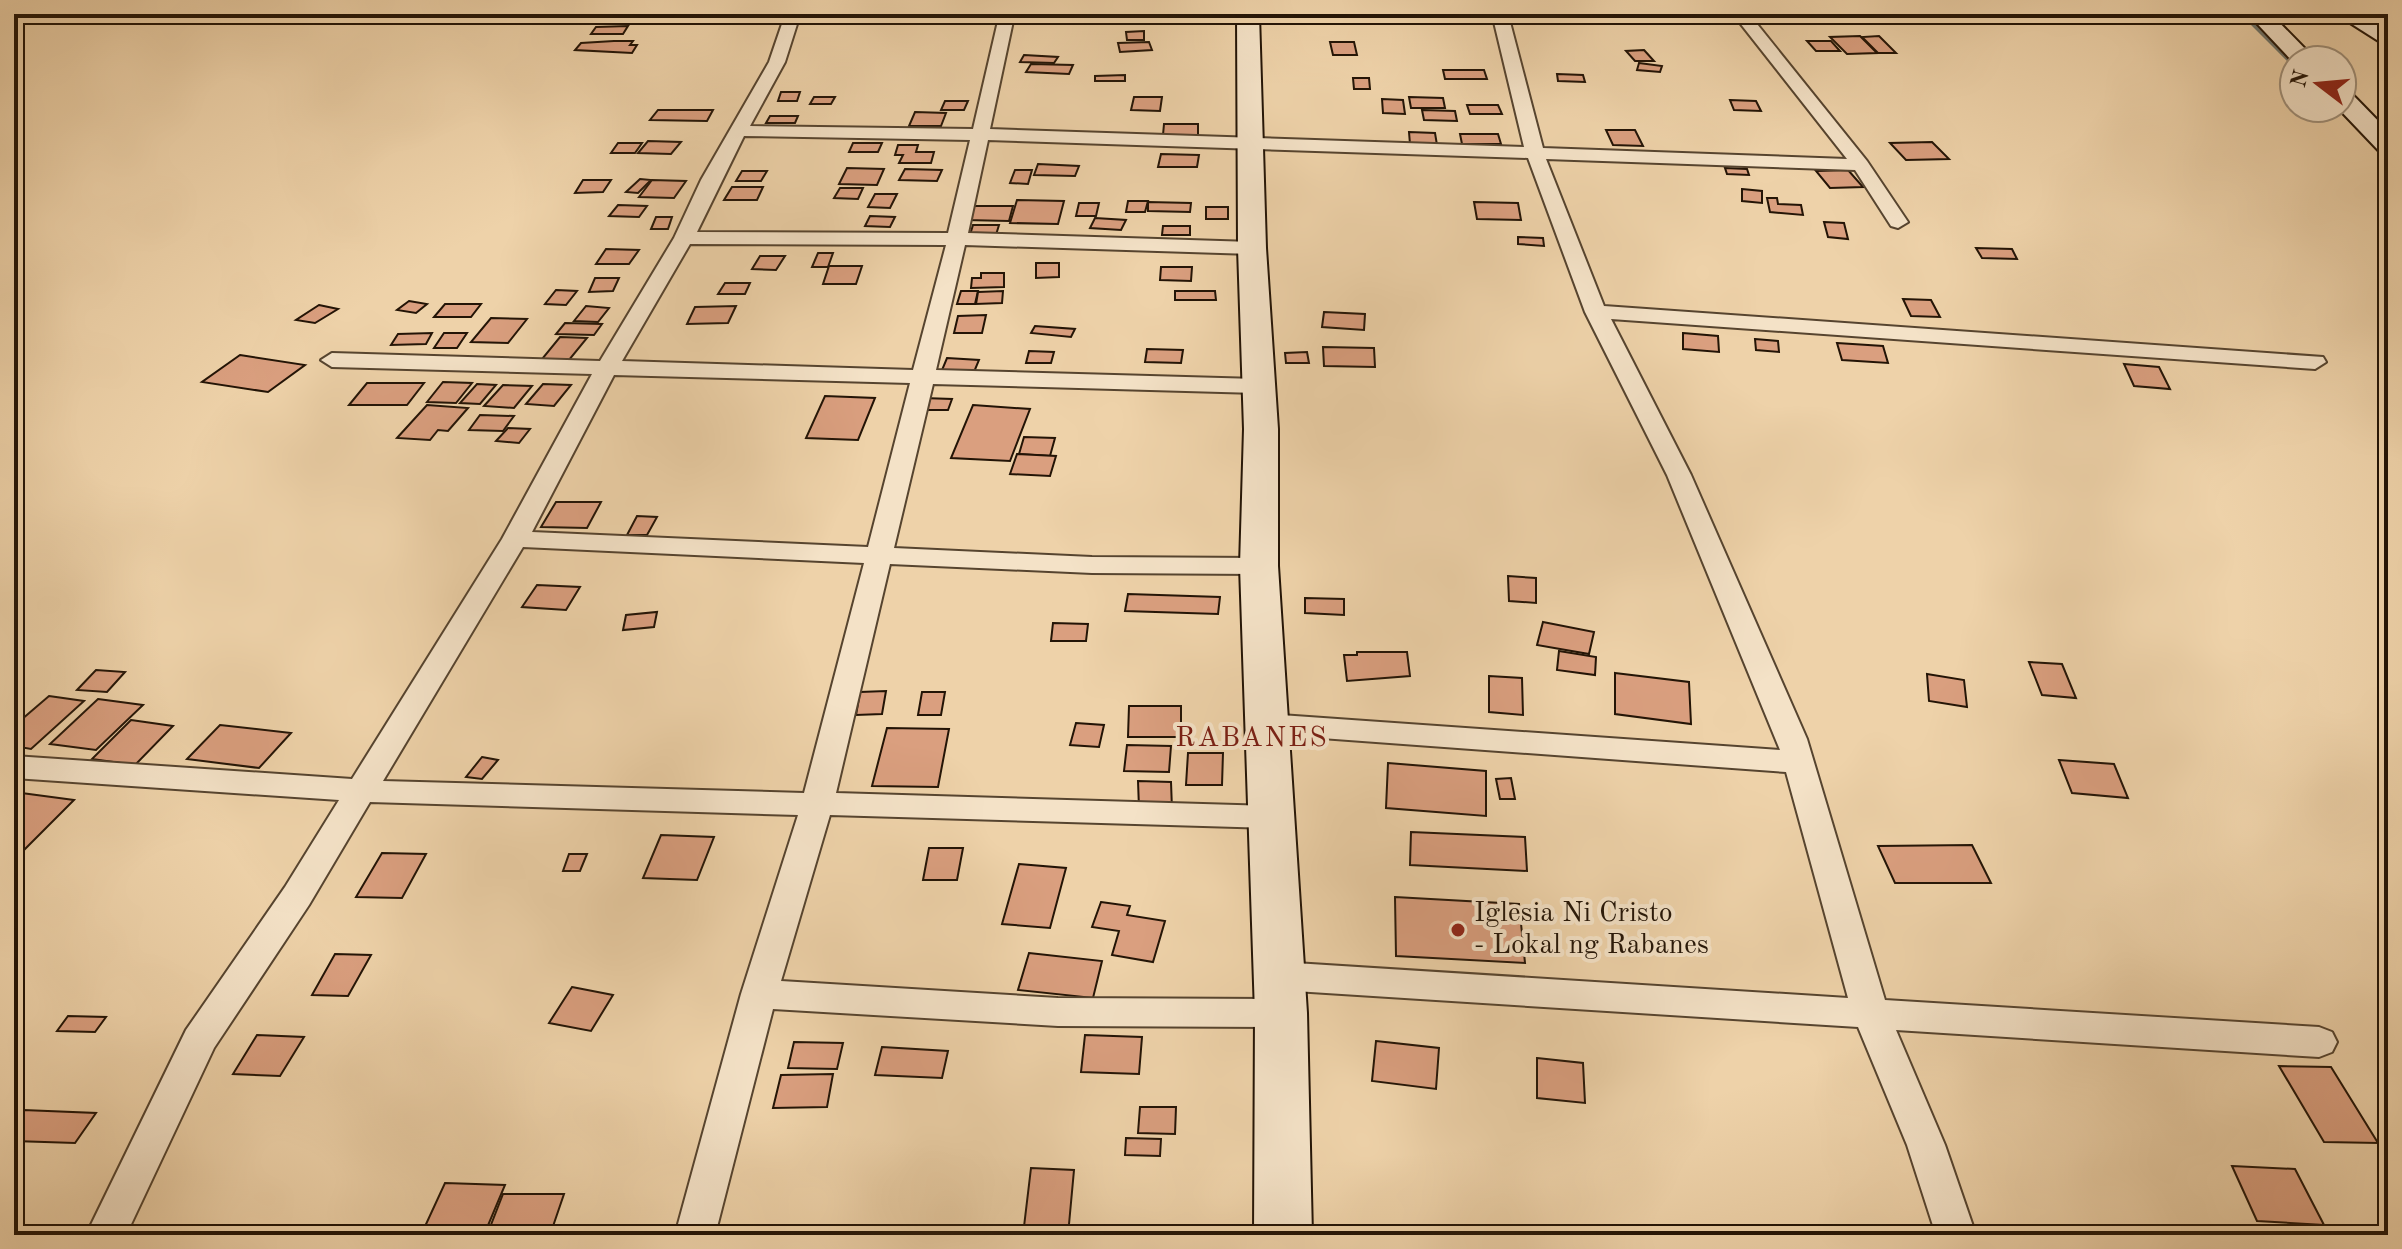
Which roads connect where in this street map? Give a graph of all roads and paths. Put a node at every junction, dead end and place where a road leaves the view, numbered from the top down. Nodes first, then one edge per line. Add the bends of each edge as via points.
1 (2259, 14) edge
2 (2347, 14) edge
3 (661, 16) edge
4 (792, 16) edge
5 (1007, 16) edge
6 (1248, 16) edge
7 (1501, 16) edge
8 (1743, 16) edge
9 (2388, 40) edge
10 (2288, 44) edge
11 (2358, 115) edge
12 (739, 131) junction
13 (982, 132) junction
14 (1252, 141) junction
15 (2388, 146) edge
16 (1535, 153) junction
17 (1861, 165) junction
18 (1898, 222) dead end
19 (684, 238) junction
20 (957, 239) junction
21 (1252, 248) junction
22 (1596, 312) junction
23 (332, 360) dead end
24 (2315, 362) dead end
25 (607, 367) junction
26 (921, 376) junction
27 (1257, 386) junction
28 (515, 539) junction
29 (879, 554) junction
30 (1259, 566) junction
31 (1267, 724) junction
32 (1798, 762) junction
33 (14, 767) edge
34 (361, 791) junction
35 (817, 805) junction
36 (1271, 817) junction
37 (759, 994) junction
38 (1280, 995) junction
39 (1871, 1014) junction
40 (2319, 1042) dead end
41 (106, 1235) edge
42 (695, 1235) edge
43 (1283, 1235) edge
44 (1956, 1235) edge

1 - 10 street
2 - 9 street
3 - 4 street
4 - 5 street
4 - 12 street via 777,62
5 - 6 street
5 - 13 street
6 - 7 street
6 - 14 street
7 - 8 street
7 - 16 street
8 - 17 street
11 - 15 street
12 - 13 street
12 - 19 street
13 - 14 street
13 - 20 street
14 - 16 street
14 - 21 street
16 - 17 street
16 - 22 street
17 - 18 street
19 - 20 street
19 - 25 street
20 - 21 street
20 - 26 street
21 - 27 street
22 - 24 street
22 - 32 street via 1679,475
23 - 25 street
25 - 26 street
25 - 28 street
26 - 27 street
26 - 29 street
27 - 30 street
28 - 29 street
28 - 34 street
29 - 30 street via 1092,565
29 - 35 street
30 - 31 street
31 - 32 street
31 - 36 street
32 - 39 street
33 - 34 street
34 - 35 street
34 - 41 street via 199,1040
35 - 36 street
35 - 37 street
36 - 38 street
37 - 38 street via 1058,1012
37 - 42 street
38 - 39 street
38 - 43 street
39 - 40 street
39 - 44 street via 1926,1145

